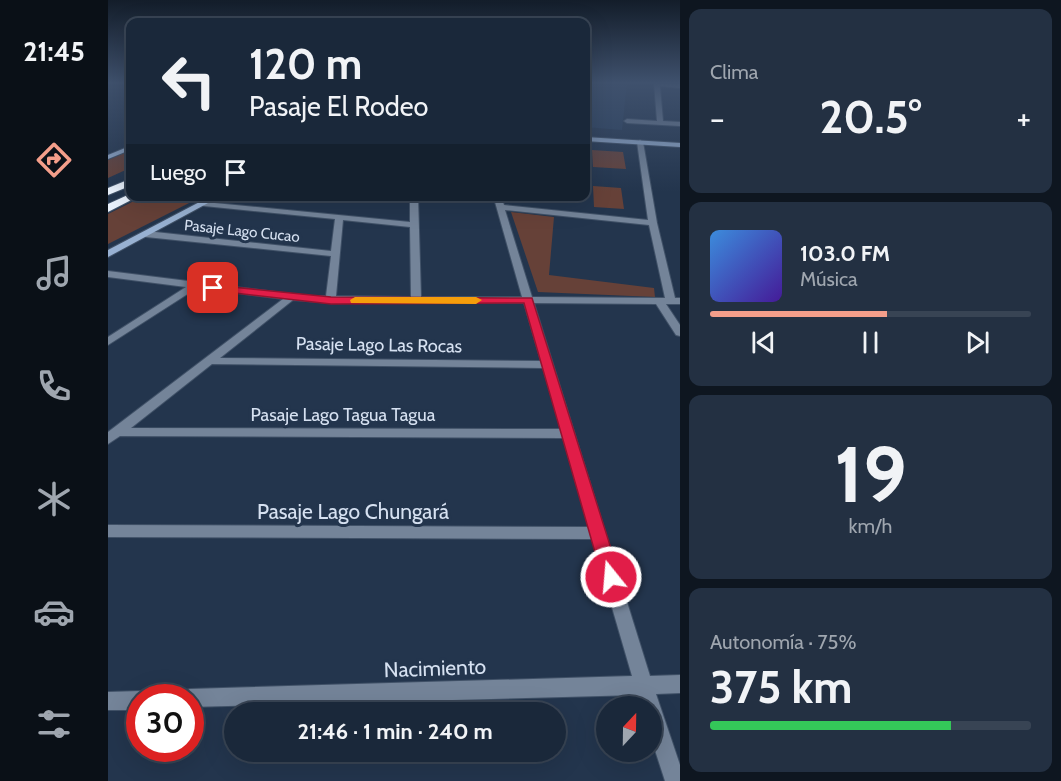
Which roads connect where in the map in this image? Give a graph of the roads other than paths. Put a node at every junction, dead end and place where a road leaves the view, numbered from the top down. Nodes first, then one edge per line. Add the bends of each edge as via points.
1 (660, 119) edge
2 (627, 121) dead end
3 (660, 123) junction
4 (680, 124) edge
5 (590, 133) edge
6 (590, 139) edge
7 (680, 139) edge
8 (640, 142) junction
9 (680, 145) edge
10 (126, 150) edge
11 (108, 157) edge
12 (126, 184) edge
13 (108, 192) edge
14 (126, 200) edge
15 (209, 201) edge
16 (414, 201) edge
17 (499, 201) edge
18 (204, 204) junction
19 (108, 208) edge
20 (339, 217) junction
21 (653, 223) junction
22 (414, 225) junction
23 (146, 234) junction
24 (108, 254) edge
25 (335, 254) junction
26 (108, 274) edge
27 (194, 286) junction
28 (290, 297) junction
29 (331, 300) junction
30 (528, 300) junction
31 (416, 301) junction
32 (659, 301) junction
33 (676, 301) edge
34 (680, 333) edge
35 (108, 342) edge
36 (209, 361) junction
37 (548, 365) junction
38 (568, 434) junction
39 (113, 436) edge
40 (108, 531) edge
41 (598, 533) junction
42 (680, 684) edge
43 (643, 685) junction
44 (647, 696) edge
45 (204, 698) edge
46 (126, 700) edge
47 (108, 701) edge
48 (662, 741) edge
49 (675, 781) edge

1 - 3 street
2 - 3 street
3 - 4 street
5 - 7 main road
6 - 8 main road
8 - 9 main road
8 - 21 street
10 - 11 main road
12 - 13 highway
14 - 19 highway
15 - 18 main road
16 - 22 street
17 - 21 street
17 - 30 street
18 - 20 street
18 - 23 main road
20 - 22 street
20 - 25 street
21 - 33 street
22 - 31 street
23 - 24 main road
23 - 25 street, Pasaje Lago Cucao
25 - 29 street
26 - 27 street
27 - 28 street
27 - 35 street
28 - 29 street
28 - 36 street
29 - 31 street
30 - 31 street
30 - 32 street
30 - 37 street
32 - 33 street
32 - 34 street
36 - 37 street, Pasaje Lago Las Rocas
36 - 39 street
37 - 38 street
38 - 39 street, Pasaje Lago Tagua Tagua
38 - 41 street
40 - 41 street, Pasaje Lago Chungará
41 - 43 street
42 - 43 street, Nacimiento
43 - 44 street
43 - 45 street, Nacimiento
46 - 47 street
48 - 49 street

